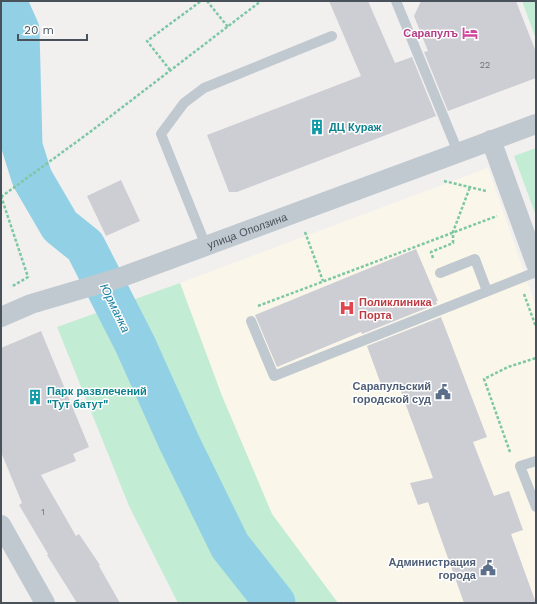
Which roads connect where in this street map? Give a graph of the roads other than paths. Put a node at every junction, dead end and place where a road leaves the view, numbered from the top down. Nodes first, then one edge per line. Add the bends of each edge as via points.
1 (396, 1) edge
2 (332, 36) dead end
3 (536, 124) edge
4 (491, 140) junction
5 (458, 152) junction
6 (206, 246) junction
7 (536, 264) edge
8 (536, 272) edge
9 (440, 273) dead end
10 (487, 291) junction
11 (1, 317) edge
12 (251, 321) dead end
13 (536, 461) edge
14 (536, 507) edge
15 (1, 525) edge
16 (45, 603) edge

1 - 5 lane
2 - 6 lane via 204,88 184,103 161,134
3 - 4 street, улица Оползина
4 - 5 street, улица Оползина
4 - 7 street
5 - 6 street, улица Оползина
6 - 11 street, улица Оползина via 118,278 31,304
8 - 10 lane
9 - 10 lane via 475,259
10 - 12 lane via 274,376
13 - 14 lane via 520,466
15 - 16 street

